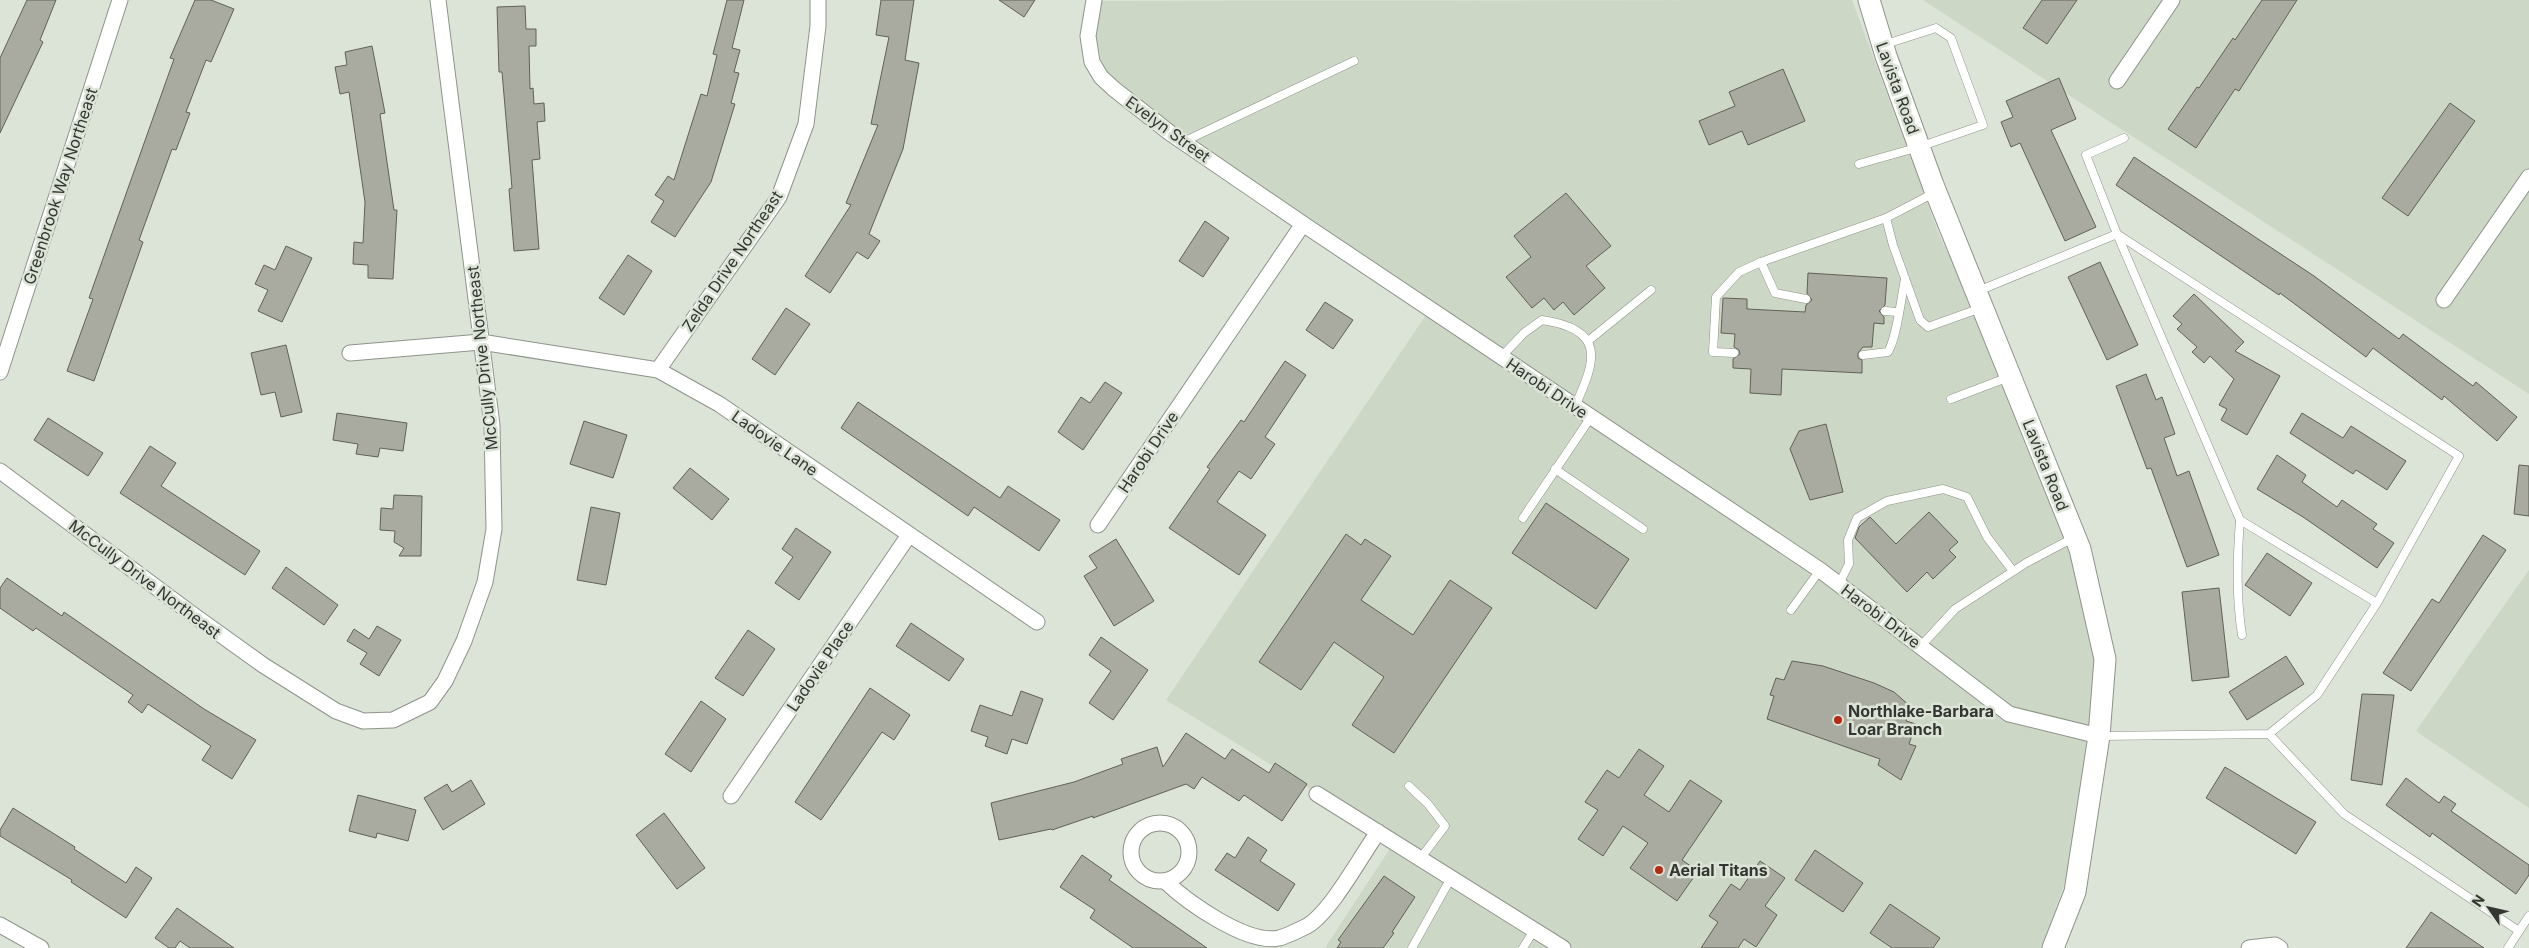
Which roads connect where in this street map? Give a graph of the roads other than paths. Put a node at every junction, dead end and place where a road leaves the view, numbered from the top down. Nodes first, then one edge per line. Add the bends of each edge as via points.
1 (120, 0) edge
2 (438, 0) edge
3 (818, 0) edge
4 (1094, 0) edge
5 (1869, 0) edge
6 (2172, 0) edge
7 (1882, 45) junction
8 (1354, 61) dead end
9 (2117, 81) dead end
10 (2124, 138) dead end
11 (1183, 142) junction
12 (1919, 147) junction
13 (1859, 164) dead end
14 (2529, 176) edge
15 (1936, 192) junction
16 (1886, 218) junction
17 (1303, 224) junction
18 (2117, 234) junction
19 (1761, 262) junction
20 (1906, 279) junction
21 (1651, 290) dead end
22 (1806, 299) dead end
23 (1979, 300) junction
24 (2444, 300) dead end
25 (1885, 311) dead end
26 (1897, 312) junction
27 (1588, 341) junction
28 (482, 342) junction
29 (350, 353) dead end
30 (1734, 353) dead end
31 (1863, 355) dead end
32 (1501, 357) junction
33 (658, 370) junction
34 (0, 372) edge
35 (2010, 376) junction
36 (1951, 398) dead end
37 (1575, 406) junction
38 (1591, 417) junction
39 (1555, 469) junction
40 (0, 471) edge
41 (1522, 518) dead end
42 (2240, 520) junction
43 (1098, 525) dead end
44 (1643, 529) dead end
45 (908, 535) junction
46 (2075, 537) junction
47 (1820, 570) junction
48 (2012, 571) junction
49 (1839, 584) junction
50 (2377, 603) junction
51 (1790, 610) dead end
52 (1037, 622) dead end
53 (2242, 635) dead end
54 (1921, 646) junction
55 (2269, 734) junction
56 (2099, 736) junction
57 (1409, 786) dead end
58 (1317, 794) dead end
59 (731, 796) dead end
60 (1378, 832) junction
61 (1420, 859) junction
62 (1451, 878) junction
63 (1165, 881) dead end
64 (2529, 916) edge
65 (0, 925) edge
66 (1534, 930) junction
67 (2519, 931) junction
68 (42, 948) edge
69 (1412, 948) edge
70 (1523, 948) edge
71 (1563, 948) edge
72 (2053, 948) edge
73 (2248, 948) edge
74 (2280, 948) edge
75 (2508, 948) edge

1 - 34 street, Greenbrook Way Northeast
2 - 28 street, McCully Drive Northeast
3 - 33 street, Zelda Drive Northeast via 818,26 806,124 779,197
4 - 11 street, Evelyn Street via 1088,36 1092,62 1101,77
5 - 7 main road, Lavista Road
6 - 9 street
7 - 12 main road, Lavista Road
7 - 12 lane via 1936,28 1951,38 1983,125
8 - 11 lane
10 - 18 lane via 2086,155
11 - 17 street, Evelyn Street
12 - 13 lane
12 - 15 main road, Lavista Road
14 - 24 street
15 - 16 lane
15 - 23 main road, Lavista Road
16 - 19 lane
16 - 20 lane
17 - 32 street, Harobi Drive
17 - 43 street, Harobi Drive
18 - 23 lane
18 - 42 lane
18 - 50 lane via 2459,456
19 - 22 lane via 1775,293
19 - 30 lane via 1739,272 1716,297 1713,352
20 - 23 lane via 1920,320 1928,327
20 - 26 lane
21 - 27 lane
23 - 35 main road, Lavista Road
25 - 26 lane
26 - 31 lane via 1893,343 1888,352
27 - 32 lane via 1580,330 1542,320
27 - 37 lane via 1593,357 1590,376
28 - 29 street, Ladovie Lane
28 - 33 street, Ladovie Lane
28 - 40 street, McCully Drive Northeast via 492,425 494,528 485,582 464,641 445,681 430,702 392,720 363,721 336,710 263,665
32 - 37 street, Harobi Drive
33 - 45 street, Ladovie Lane via 720,404
35 - 36 lane
35 - 46 main road, Lavista Road
37 - 38 street, Harobi Drive
38 - 39 lane
38 - 47 street, Harobi Drive
39 - 41 lane
39 - 44 lane
42 - 50 lane
42 - 53 lane via 2236,570
45 - 52 street, Ladovie Lane
45 - 59 street, Ladovie Place
46 - 48 lane
46 - 56 main road, Lavista Road via 2105,659
47 - 49 street, Harobi Drive
47 - 51 lane
48 - 49 lane via 1987,537 1967,497 1943,489 1887,501 1857,518 1848,540 1849,564
48 - 54 lane via 1955,609
49 - 54 street, Harobi Drive
50 - 55 lane via 2317,695
54 - 56 street, Harobi Drive via 2009,714
55 - 56 lane
55 - 67 lane via 2344,814
56 - 72 main road, Lavista Road via 2075,892
57 - 61 lane via 1445,826
58 - 60 street
60 - 61 street
60 - 63 street via 1335,897 1308,925 1277,938 1257,936 1230,926 1184,900
61 - 62 street
62 - 66 street
62 - 69 lane
64 - 67 lane
65 - 68 street
66 - 70 lane
66 - 71 street
67 - 75 lane
73 - 74 street via 2275,945

